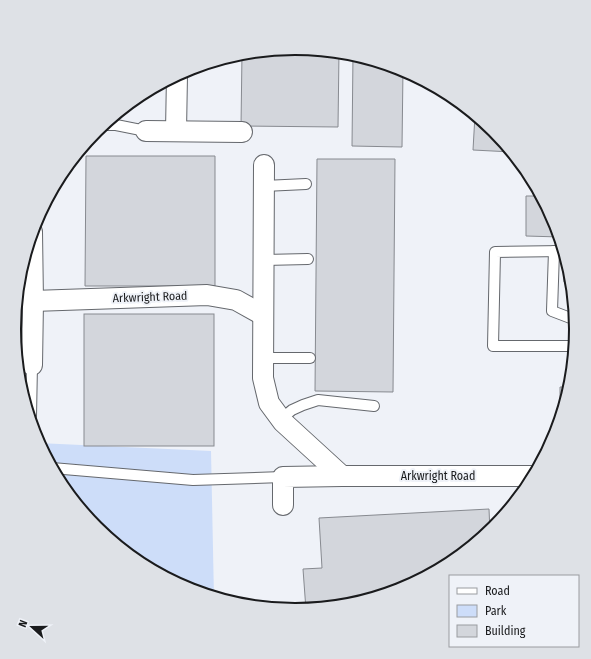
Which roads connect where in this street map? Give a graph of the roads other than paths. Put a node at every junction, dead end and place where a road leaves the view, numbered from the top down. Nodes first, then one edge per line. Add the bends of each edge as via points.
1 (177, 82) edge
2 (113, 125) edge
3 (146, 131) joint
4 (176, 131) junction
5 (242, 132) dead end
6 (264, 165) dead end
7 (306, 184) dead end
8 (264, 186) junction
9 (554, 251) junction
10 (559, 251) edge
11 (32, 252) edge
12 (308, 259) dead end
13 (264, 260) junction
14 (33, 301) junction
15 (263, 315) junction
16 (569, 318) edge
17 (569, 346) edge
18 (263, 358) junction
19 (310, 358) dead end
20 (32, 365) joint
21 (31, 404) edge
22 (374, 406) dead end
23 (281, 419) junction
24 (59, 469) edge
25 (342, 476) junction
26 (528, 476) edge
27 (283, 477) junction
28 (283, 505) dead end

1 - 4 street
2 - 3 lane
3 - 4 street
4 - 5 street
6 - 8 street
7 - 8 lane
8 - 13 street
9 - 10 lane
9 - 16 lane via 552,311
9 - 17 lane via 495,252 493,346
11 - 14 street
12 - 13 lane
13 - 15 street
14 - 15 street, Arkwright Road via 207,295 236,300
14 - 20 street
15 - 18 street
18 - 19 lane
18 - 23 street via 263,378 269,403
20 - 21 lane
22 - 23 lane via 318,400 303,404
23 - 25 street
24 - 27 lane via 193,480
25 - 26 street, Arkwright Road
25 - 27 street, Arkwright Road
27 - 28 street

